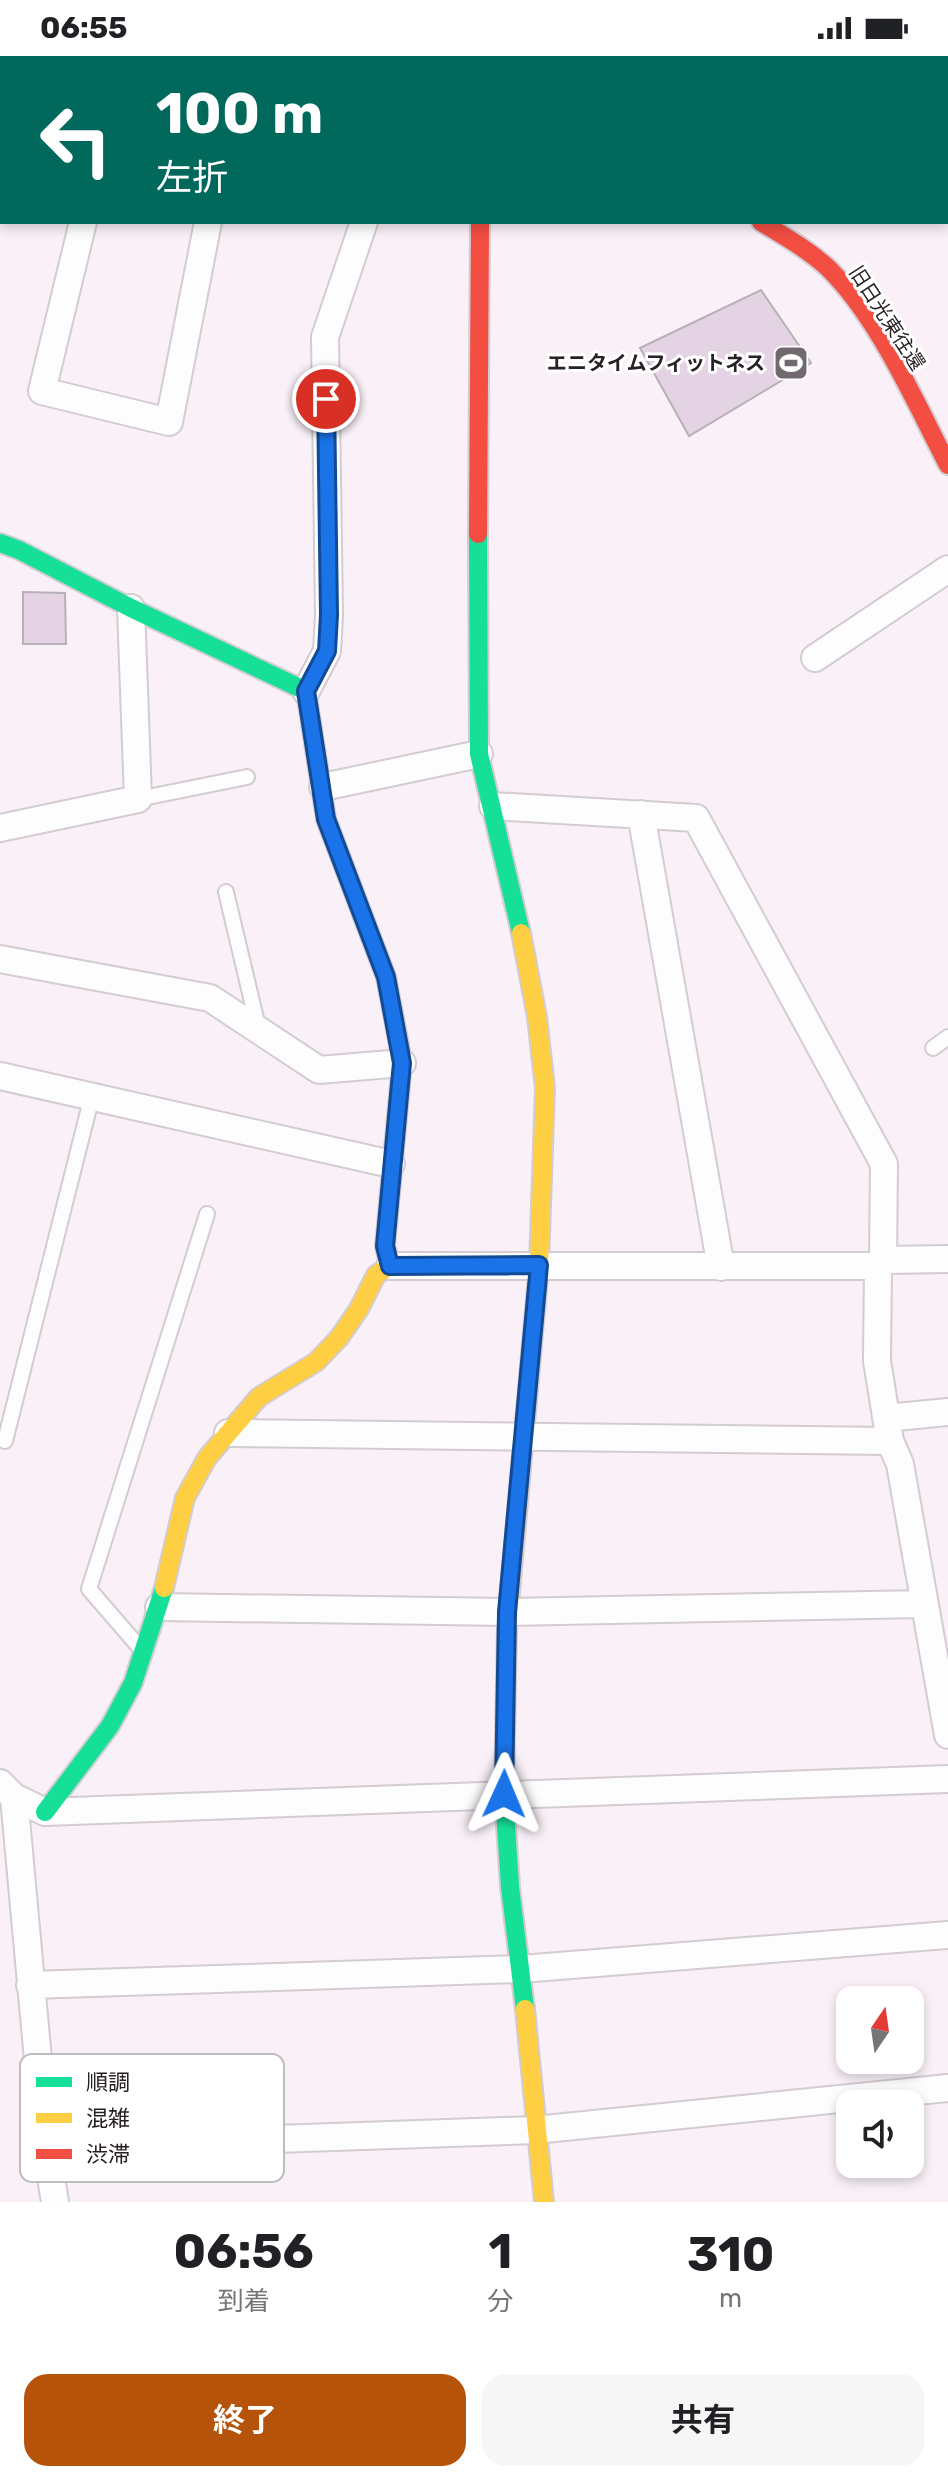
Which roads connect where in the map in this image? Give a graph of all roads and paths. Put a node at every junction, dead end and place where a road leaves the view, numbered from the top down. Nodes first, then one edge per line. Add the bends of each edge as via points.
1 (83, 224) edge
2 (208, 224) edge
3 (363, 224) edge
4 (480, 224) edge
5 (764, 224) edge
6 (948, 465) edge
7 (0, 543) edge
8 (948, 569) edge
9 (131, 608) junction
10 (815, 658) dead end
11 (306, 691) junction
12 (479, 754) junction
13 (247, 777) dead end
14 (323, 787) junction
15 (138, 799) junction
16 (493, 806) junction
17 (641, 814) junction
18 (0, 828) edge
19 (226, 892) dead end
20 (0, 959) edge
21 (258, 1028) junction
22 (948, 1037) edge
23 (933, 1048) dead end
24 (402, 1063) junction
25 (0, 1076) edge
26 (92, 1096) junction
27 (391, 1164) junction
28 (207, 1214) dead end
29 (948, 1259) edge
30 (880, 1263) junction
31 (539, 1265) junction
32 (390, 1266) junction
33 (721, 1267) junction
34 (948, 1412) edge
35 (888, 1429) junction
36 (228, 1433) junction
37 (523, 1437) junction
38 (5, 1441) dead end
39 (923, 1604) junction
40 (159, 1607) junction
41 (507, 1612) junction
42 (144, 1653) junction
43 (948, 1735) edge
44 (948, 1779) edge
45 (7, 1790) edge
46 (504, 1794) junction
47 (45, 1812) junction
48 (948, 1935) edge
49 (521, 1969) junction
50 (30, 1985) junction
51 (37, 2054) edge
52 (948, 2088) edge
53 (535, 2130) junction
54 (284, 2139) edge
55 (52, 2182) edge
56 (55, 2202) edge
57 (544, 2202) edge

1 - 2 street via 42,391 169,422
3 - 11 street via 325,337 327,651
4 - 12 street
5 - 6 street, 旧日光東往還 via 829,269 853,299
7 - 9 street
8 - 10 street
9 - 11 street
9 - 15 street
11 - 14 street
12 - 14 street
12 - 16 street
13 - 15 lane
14 - 24 street via 326,819 386,977
15 - 18 street
16 - 17 street
16 - 31 street via 537,1017 545,1088
17 - 30 street via 696,818 862,1122 884,1164
17 - 33 street
19 - 21 lane
20 - 21 street via 210,998
21 - 24 street via 319,1070
22 - 23 lane
24 - 27 street
25 - 26 street
26 - 27 street
26 - 38 lane
27 - 32 street via 385,1246
28 - 42 lane via 89,1589
29 - 30 street
30 - 33 street
30 - 35 street via 877,1361
31 - 32 street
31 - 33 street
31 - 37 street
32 - 36 street via 376,1275 359,1309 316,1362 259,1397
34 - 35 street
35 - 37 street
35 - 39 street via 900,1464
36 - 37 street
36 - 40 street via 185,1498
37 - 41 street
39 - 41 street
39 - 43 street
40 - 41 street
40 - 42 street
41 - 46 street
42 - 47 street via 110,1726
44 - 46 street
45 - 47 street
45 - 50 street
46 - 47 street
46 - 49 street
48 - 49 street
49 - 50 street
49 - 53 street
50 - 51 street
52 - 53 street
53 - 54 street
53 - 57 street
55 - 56 street

